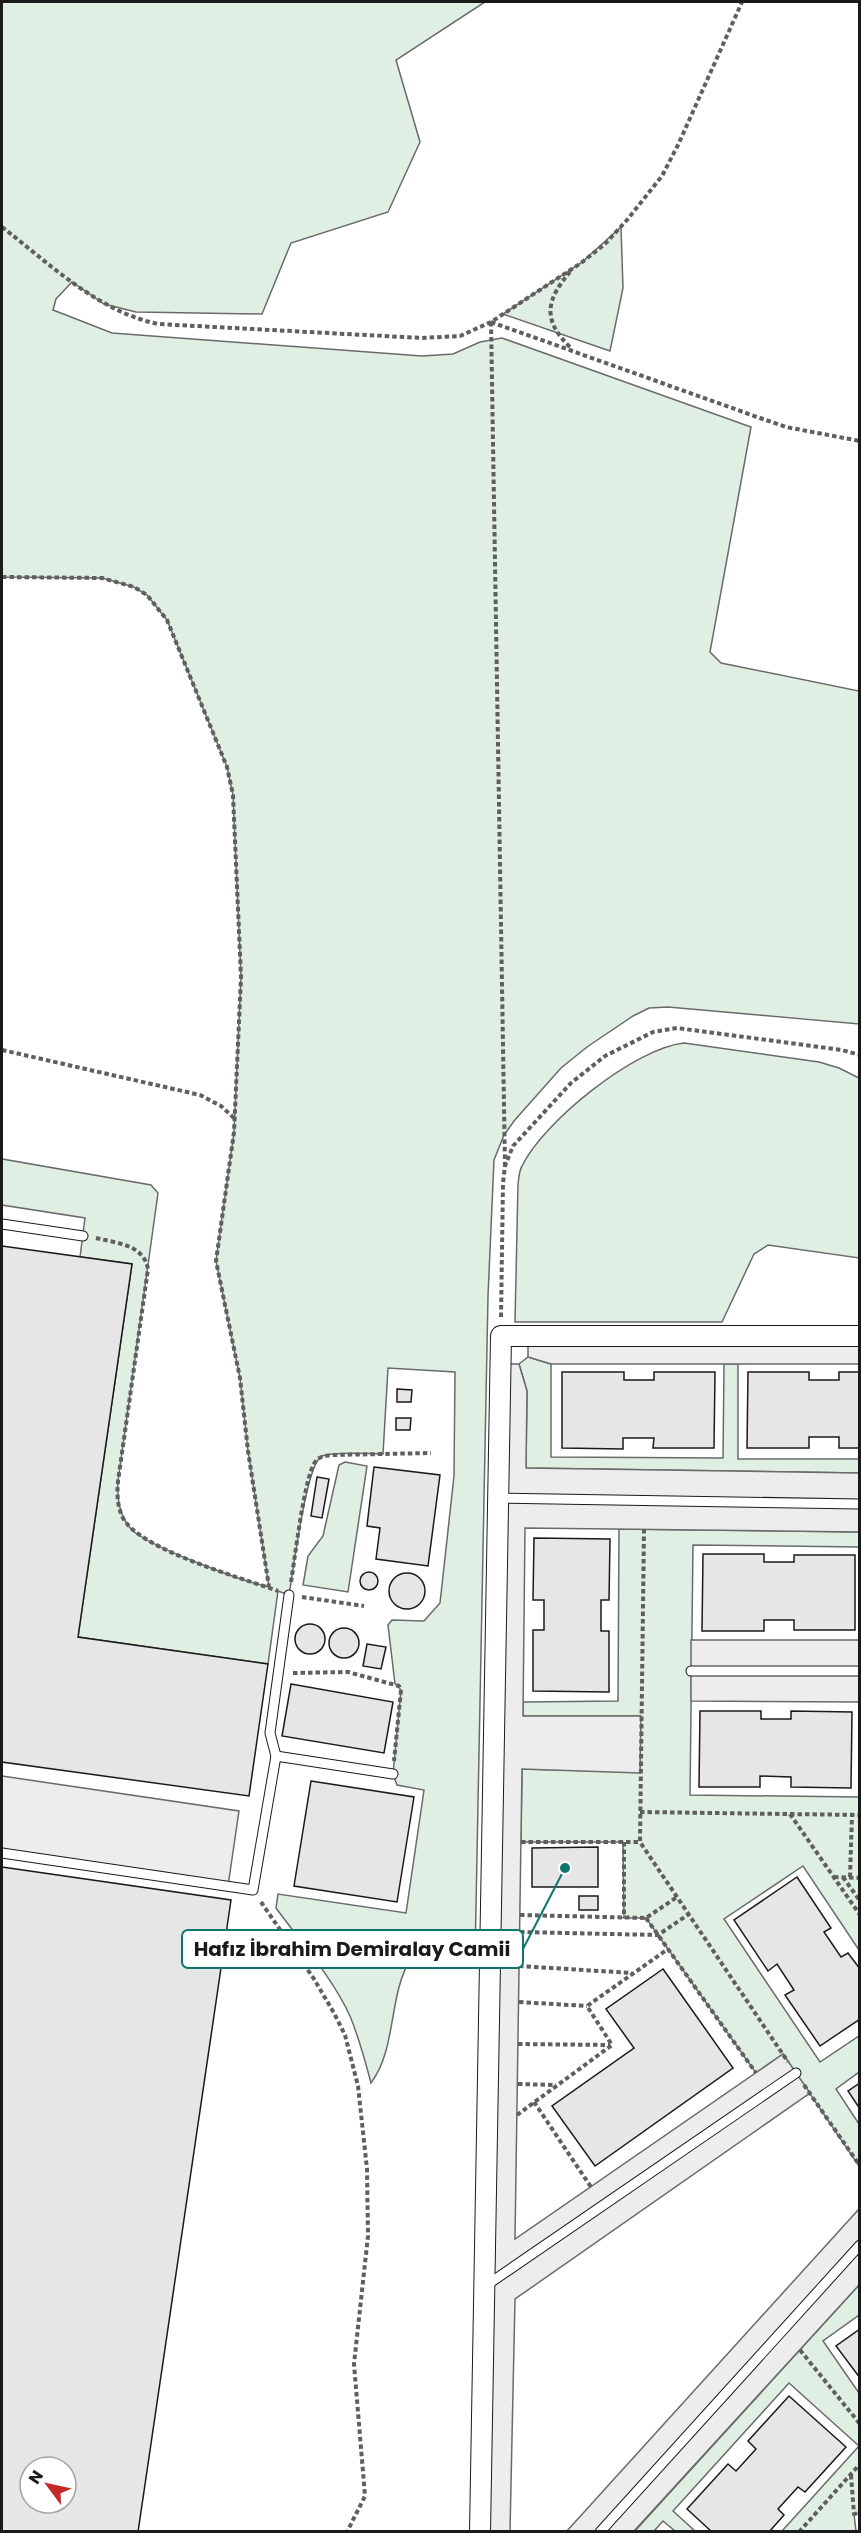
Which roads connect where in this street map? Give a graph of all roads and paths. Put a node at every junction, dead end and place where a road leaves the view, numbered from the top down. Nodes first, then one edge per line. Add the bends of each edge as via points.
1 (742, 2) edge
2 (2, 227) edge
3 (575, 267) junction
4 (491, 322) junction
5 (573, 350) junction
6 (860, 441) edge
7 (2, 577) edge
8 (2, 1050) edge
9 (860, 1055) edge
10 (235, 1119) junction
11 (505, 1166) junction
12 (2, 1224) edge
13 (83, 1236) joint
14 (501, 1336) junction
15 (860, 1336) edge
16 (431, 1453) dead end
17 (498, 1498) junction
18 (860, 1504) edge
19 (644, 1529) dead end
20 (269, 1587) junction
21 (289, 1595) junction
22 (364, 1606) dead end
23 (691, 1671) dead end
24 (860, 1671) edge
25 (278, 1674) junction
26 (276, 1756) junction
27 (393, 1774) joint
28 (640, 1812) junction
29 (790, 1814) junction
30 (852, 1815) junction
31 (860, 1815) edge
32 (521, 1842) dead end
33 (624, 1842) junction
34 (640, 1842) junction
35 (2, 1852) edge
36 (834, 1877) junction
37 (843, 1877) junction
38 (850, 1878) junction
39 (860, 1878) edge
40 (253, 1890) junction
41 (677, 1897) junction
42 (860, 1901) edge
43 (689, 1914) junction
44 (520, 1915) dead end
45 (860, 1915) edge
46 (624, 1918) junction
47 (646, 1918) junction
48 (520, 1932) dead end
49 (658, 1935) junction
50 (668, 1949) junction
51 (519, 1966) dead end
52 (632, 1973) junction
53 (519, 2002) dead end
54 (587, 2006) junction
55 (518, 2044) dead end
56 (612, 2045) junction
57 (756, 2073) dead end
58 (796, 2073) junction
59 (518, 2084) dead end
60 (557, 2085) junction
61 (534, 2102) junction
62 (517, 2115) dead end
63 (860, 2166) edge
64 (591, 2187) dead end
65 (860, 2245) edge
66 (484, 2287) junction
67 (800, 2350) dead end
68 (860, 2424) edge
69 (860, 2464) edge
70 (850, 2474) junction
71 (860, 2513) edge
72 (347, 2532) edge
73 (480, 2532) edge
74 (600, 2532) edge
75 (799, 2532) edge

1 - 3 path via 662,176 605,244
2 - 4 path via 104,304 158,324 430,338 460,336
3 - 4 path
3 - 5 path via 555,292 550,309 555,329
4 - 5 path
4 - 11 path
5 - 6 path via 786,427
7 - 10 path via 82,576 120,581 147,595 167,620 228,767 233,795 241,977
8 - 10 path via 200,1095
9 - 11 path via 701,1030 652,1032 605,1056 571,1083 518,1139
10 - 20 path via 216,1261 240,1378
11 - 14 path
12 - 13 lane
13 - 20 path via 136,1250 144,1256 148,1269 118,1481 123,1518 154,1544
14 - 15 street
14 - 17 street
16 - 21 path via 332,1455 316,1461 308,1484
17 - 18 lane
17 - 66 street
19 - 28 path
20 - 21 path
21 - 22 path
21 - 25 lane
23 - 24 lane
25 - 26 lane via 270,1733
25 - 27 path via 348,1672 399,1686
26 - 27 lane
26 - 40 lane
28 - 29 path
28 - 34 path
29 - 30 path
29 - 36 path
30 - 31 path
30 - 38 path
32 - 33 path
33 - 34 path
33 - 46 path
34 - 41 path
35 - 40 lane
36 - 37 path
36 - 45 path
37 - 38 path
37 - 42 path
38 - 39 path
40 - 72 path via 334,2013 345,2035 358,2086 367,2169 368,2226 354,2364 365,2496
41 - 43 path
41 - 47 path
43 - 49 path
43 - 58 path
44 - 46 path
46 - 47 path
47 - 49 path
48 - 49 path
49 - 50 path
50 - 52 path
50 - 57 path
51 - 52 path
52 - 54 path
53 - 54 path
54 - 56 path
55 - 56 path
56 - 60 path
58 - 63 path
58 - 66 lane
59 - 60 path
60 - 61 path
61 - 62 path
61 - 64 path
65 - 74 lane
66 - 73 street
67 - 68 path
69 - 70 path
70 - 71 path via 854,2514
70 - 75 path

